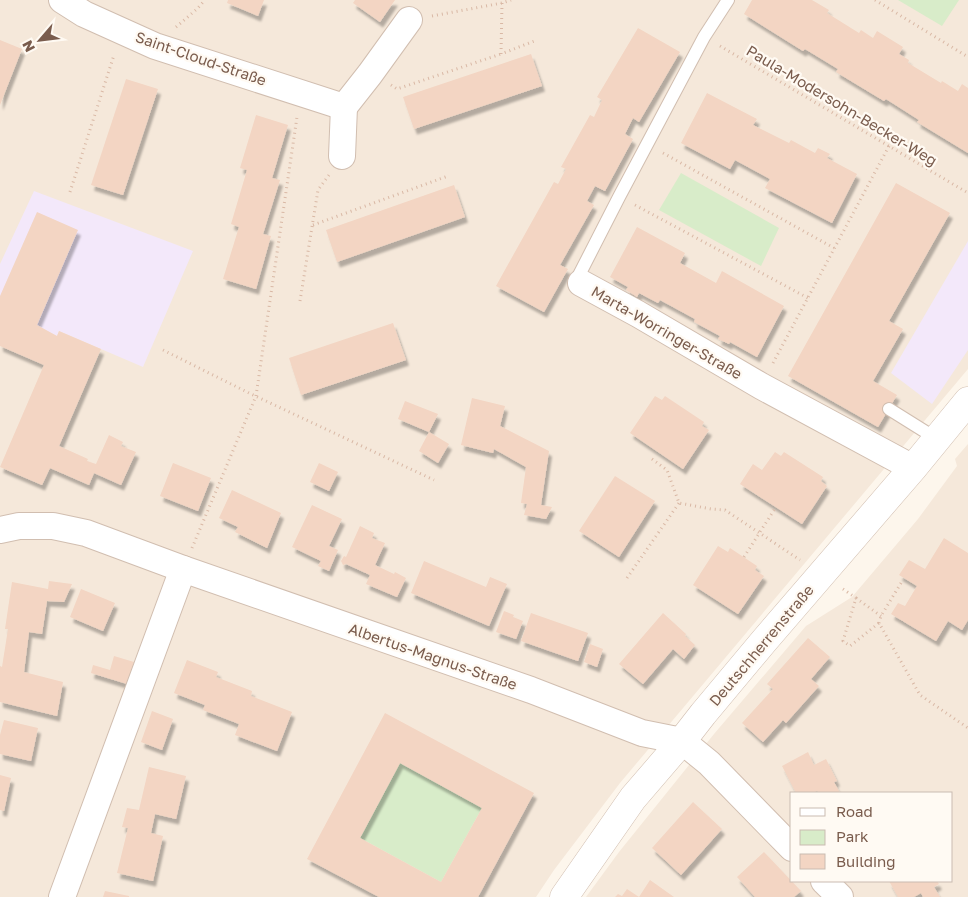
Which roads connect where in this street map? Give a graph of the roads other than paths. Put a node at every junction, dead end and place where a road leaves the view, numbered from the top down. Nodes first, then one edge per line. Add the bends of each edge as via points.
1 (62, 0) edge
2 (728, 0) edge
3 (409, 20) road end
4 (344, 107) junction
5 (342, 156) road end
6 (580, 283) joint
7 (968, 401) edge
8 (889, 408) dead end
9 (937, 438) junction
10 (912, 468) junction
11 (0, 530) edge
12 (183, 569) junction
13 (682, 741) junction
14 (790, 846) edge
15 (825, 882) edge
16 (62, 897) edge
17 (564, 897) edge
18 (840, 897) edge

1 - 4 street, Saint-Cloud-Straße via 84,14 155,46
2 - 6 lane, Marta-Worringer-Straße via 704,37 619,197 576,281
3 - 4 street
4 - 5 street
6 - 10 street, Marta-Worringer-Straße
7 - 9 street, Deutschherrenstraße
8 - 9 lane
9 - 10 street, Deutschherrenstraße
10 - 13 street, Deutschherrenstraße
11 - 12 street, Albertus-Magnus-Straße via 18,526 53,526 86,533
12 - 13 street, Albertus-Magnus-Straße via 642,732
12 - 16 street
13 - 14 street via 709,763
13 - 17 street, Deutschherrenstraße via 633,798
15 - 18 street

